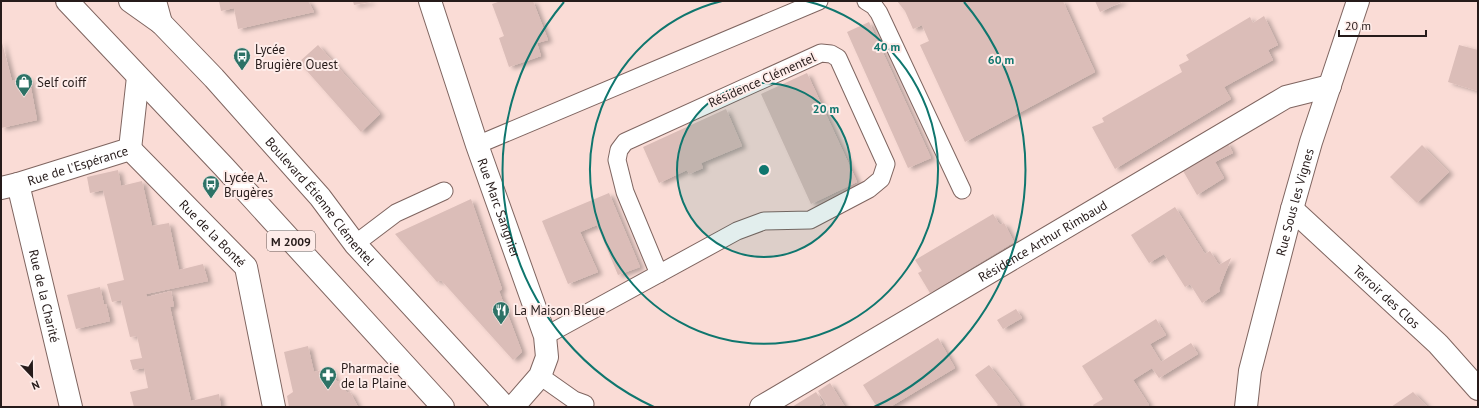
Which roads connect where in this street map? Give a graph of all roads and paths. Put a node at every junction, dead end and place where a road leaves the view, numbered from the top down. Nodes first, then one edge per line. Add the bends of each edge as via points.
1 (67, 1) edge
2 (130, 1) edge
3 (155, 1) edge
4 (430, 1) edge
5 (819, 1) edge
6 (866, 1) edge
7 (1358, 1) edge
8 (161, 23) junction
9 (138, 77) junction
10 (1330, 86) junction
11 (477, 145) junction
12 (130, 149) junction
13 (10, 186) edge
14 (962, 190) dead end
15 (444, 191) dead end
16 (1292, 209) junction
17 (355, 244) junction
18 (660, 274) junction
19 (545, 336) junction
20 (540, 376) junction
21 (1478, 389) edge
22 (585, 404) dead end
23 (71, 407) edge
24 (274, 407) edge
25 (443, 407) edge
26 (505, 407) edge
27 (513, 407) edge
28 (761, 407) edge
29 (1246, 407) edge

1 - 9 street, M 2009
2 - 8 street, Boulevard Étienne Clémentel
3 - 8 street
4 - 11 street, Rue Marc Sangnier
5 - 11 lane
6 - 14 lane via 879,13
7 - 10 street, Rue Sous les Vignes
8 - 17 street, Boulevard Étienne Clémentel via 214,78 320,197
9 - 12 street, Rue de l'Espérance
9 - 25 street, M 2009 via 224,167
10 - 16 street, Rue Sous les Vignes
10 - 28 street, Résidence Arthur Rimbaud via 1286,97
11 - 19 street, Rue Marc Sangnier
12 - 13 street, Rue de l'Espérance
12 - 24 street, Rue de la Bonté via 246,267
13 - 23 street, Rue de la Charité
15 - 17 lane via 396,213
16 - 21 street, Terroir des Clos via 1438,344
16 - 29 street, Rue Sous les Vignes via 1250,372
17 - 26 street, Boulevard Étienne Clémentel
18 - 18 lane, Résidence Clémentel via 737,231 764,221 810,220 869,189 881,179 886,164 838,58 821,53 625,142 619,150 617,160 625,192
18 - 19 lane, Résidence Clémentel
19 - 20 street, Rue Marc Sangnier via 547,357
20 - 22 lane via 574,400
20 - 27 street, Rue Marc Sangnier

